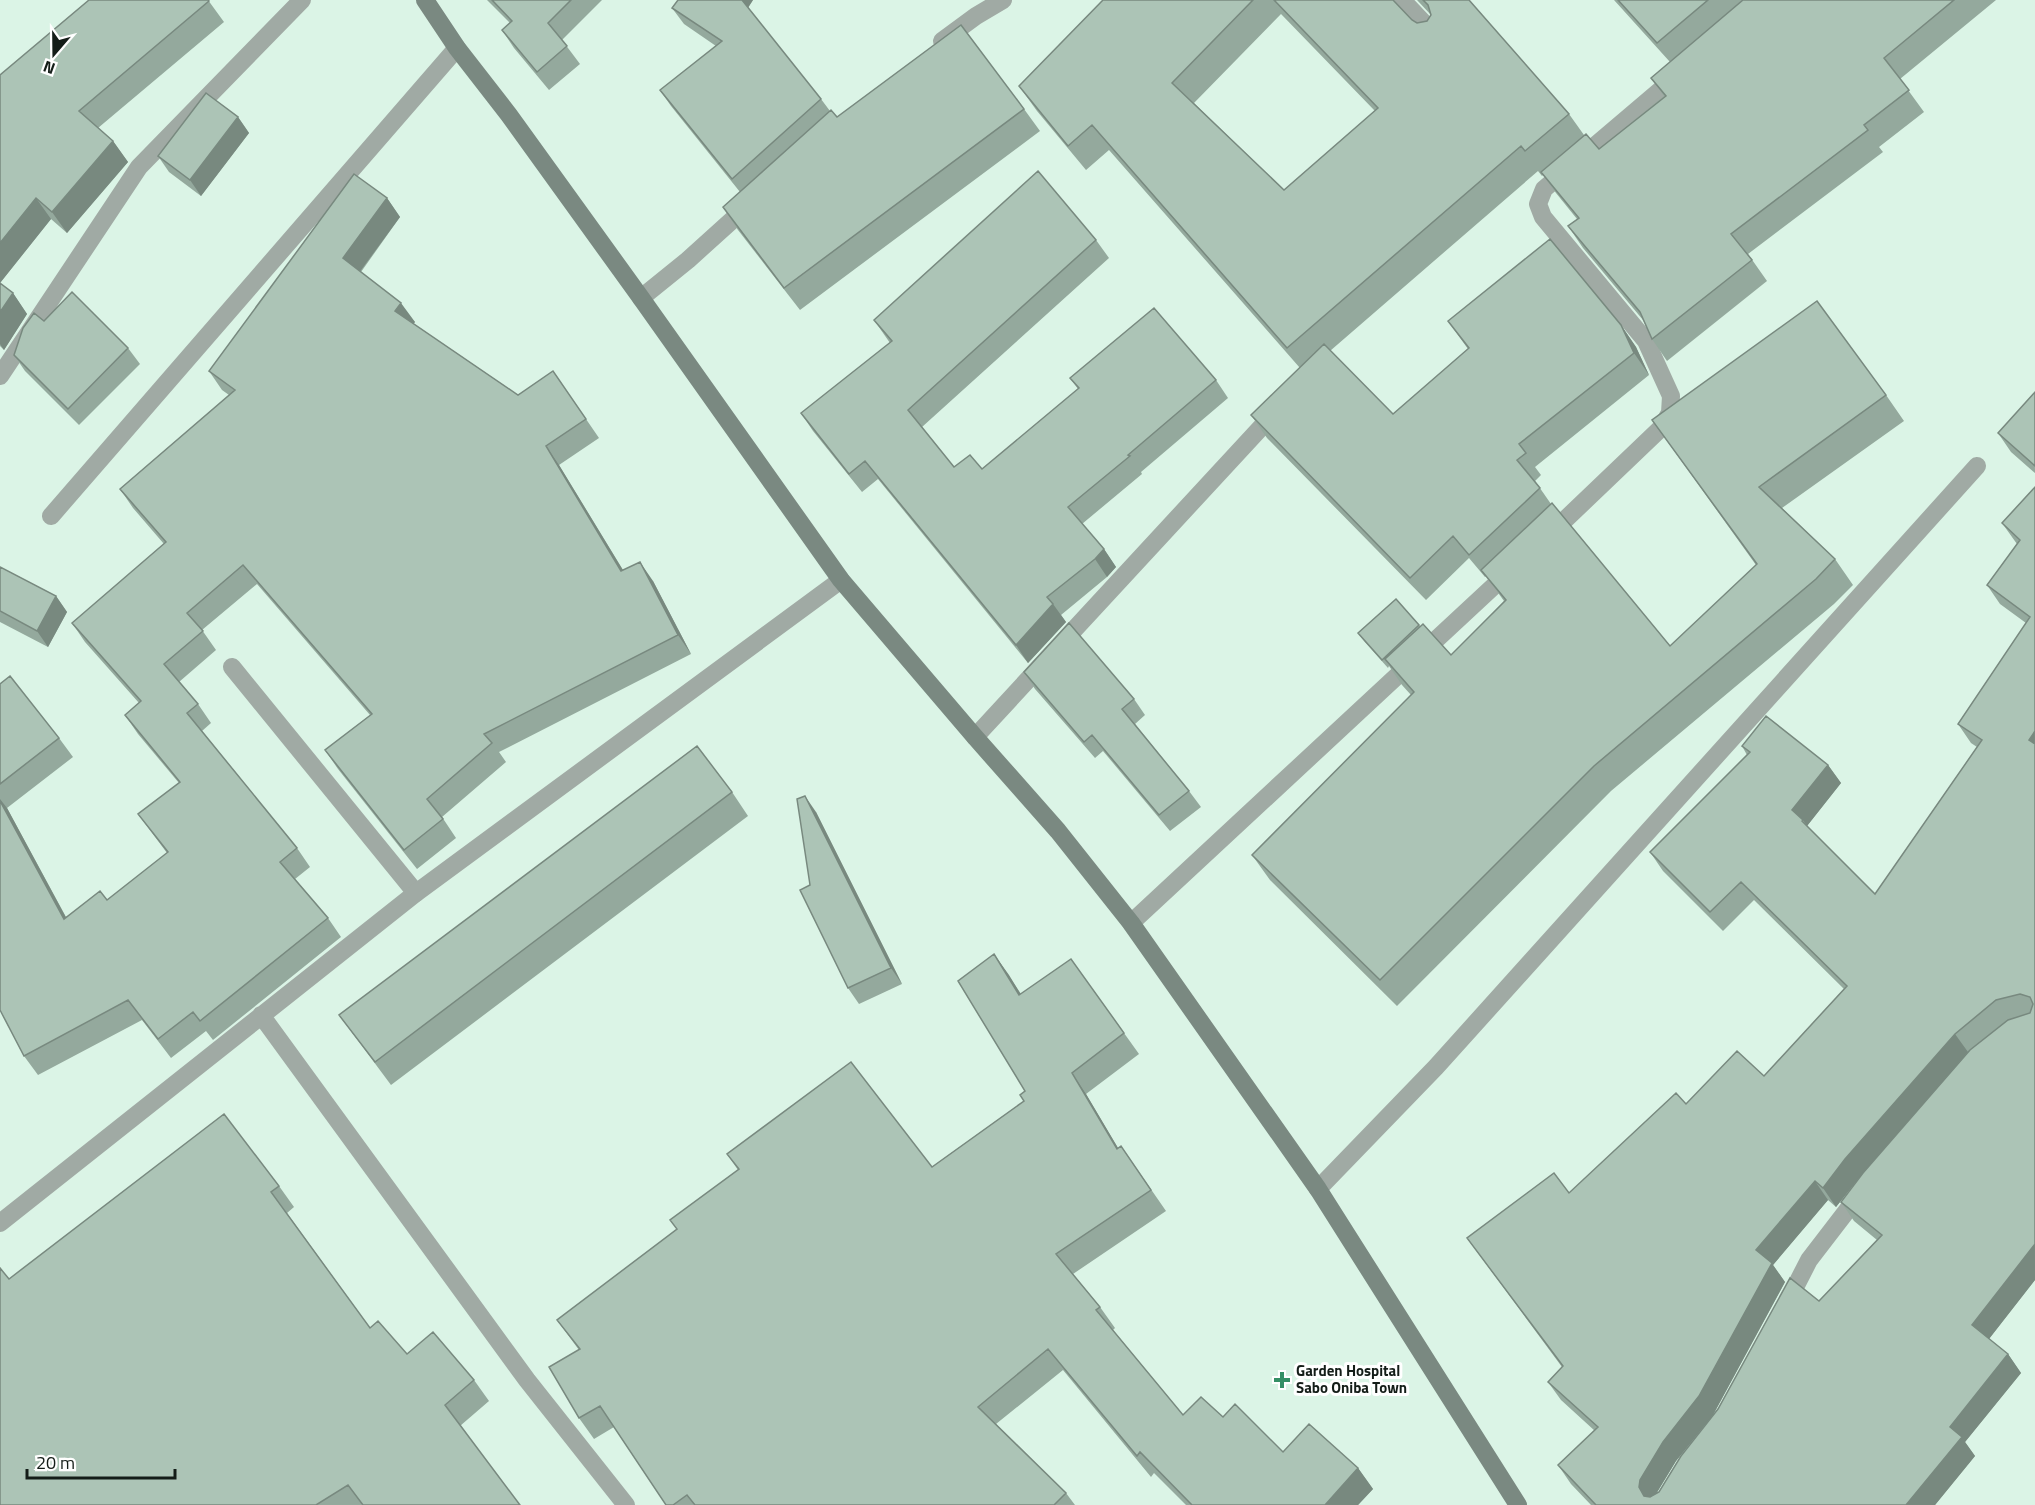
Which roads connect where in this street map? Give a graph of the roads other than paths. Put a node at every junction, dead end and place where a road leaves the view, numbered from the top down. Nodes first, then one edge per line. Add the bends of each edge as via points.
1 (302, 0) edge
2 (426, 0) edge
3 (1003, 0) edge
4 (1402, 0) edge
5 (1437, 37) edge
6 (458, 48) junction
7 (928, 52) edge
8 (1686, 68) edge
9 (767, 189) edge
10 (641, 298) junction
11 (0, 376) edge
12 (1290, 396) edge
13 (1977, 466) dead end
14 (51, 516) dead end
15 (1538, 545) edge
16 (1520, 561) edge
17 (841, 580) junction
18 (231, 667) dead end
19 (975, 737) junction
20 (416, 893) junction
21 (1131, 922) junction
22 (261, 1015) junction
23 (1874, 1176) edge
24 (1318, 1189) junction
25 (0, 1223) edge
26 (1778, 1321) edge
27 (626, 1505) edge
28 (1518, 1505) edge

1 - 11 street via 139,167
2 - 6 main road
3 - 7 street
4 - 5 street
6 - 10 main road
6 - 14 street
8 - 15 street via 1544,189 1538,204 1543,217 1646,340 1671,396 1670,413 1662,428
9 - 10 street
10 - 17 main road
12 - 19 street
13 - 24 street via 1436,1068
16 - 21 street
17 - 19 main road
17 - 20 street
18 - 20 street
19 - 21 main road
20 - 22 street
21 - 24 main road
22 - 25 street
22 - 27 street via 527,1380
23 - 26 street via 1809,1260
24 - 28 main road

